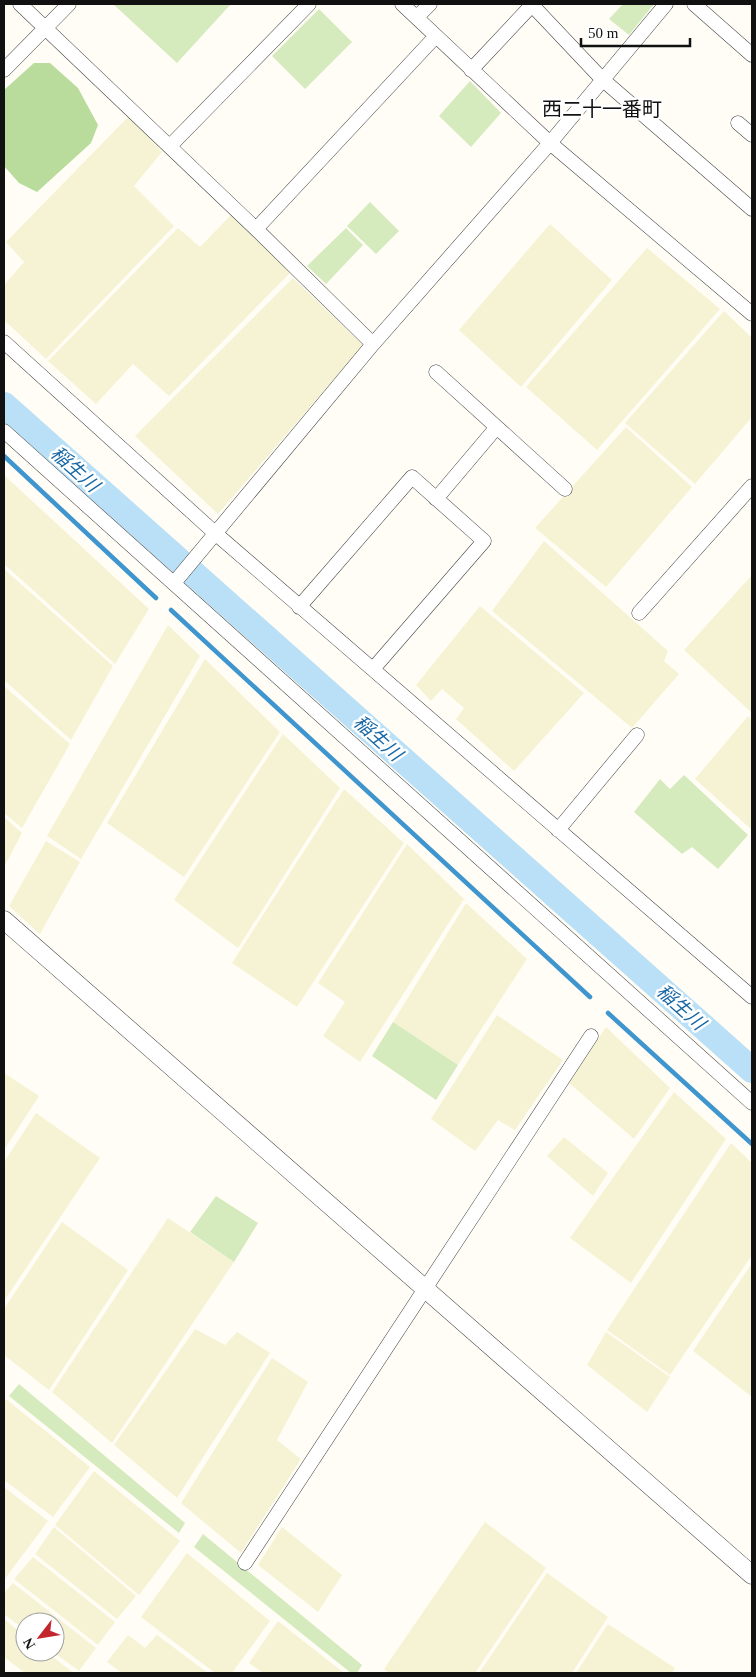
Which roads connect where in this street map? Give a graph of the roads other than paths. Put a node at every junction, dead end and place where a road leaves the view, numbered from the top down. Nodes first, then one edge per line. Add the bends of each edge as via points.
1 (20, 4) edge
2 (69, 4) edge
3 (309, 4) edge
4 (402, 4) edge
5 (430, 4) edge
6 (666, 4) edge
7 (694, 4) edge
8 (417, 17) junction
9 (45, 28) junction
10 (436, 36) junction
11 (752, 55) edge
12 (4, 70) edge
13 (471, 70) junction
14 (602, 78) junction
15 (738, 123) dead end
16 (752, 135) edge
17 (550, 143) junction
18 (170, 146) junction
19 (752, 209) edge
20 (256, 229) junction
21 (752, 314) edge
22 (4, 342) edge
23 (373, 344) junction
24 (436, 372) dead end
25 (496, 428) junction
26 (4, 431) edge
27 (752, 486) edge
28 (565, 488) dead end
29 (436, 499) junction
30 (215, 533) junction
31 (177, 580) junction
32 (299, 607) junction
33 (640, 613) dead end
34 (373, 669) junction
35 (636, 735) dead end
36 (558, 830) junction
37 (4, 920) edge
38 (752, 997) edge
39 (591, 1036) dead end
40 (752, 1103) edge
41 (425, 1288) junction
42 (245, 1563) dead end
43 (752, 1575) edge

1 - 9 street
2 - 9 street
3 - 18 street
4 - 8 street
5 - 8 street
6 - 14 street
7 - 11 street
8 - 10 street
9 - 12 street
9 - 18 street
10 - 13 street
10 - 20 street
13 - 14 street via 532,5
13 - 17 street
14 - 17 street
14 - 19 street
15 - 16 street
17 - 21 street
17 - 23 street
18 - 20 street
20 - 23 street
22 - 30 street
23 - 30 street
24 - 25 street
25 - 28 street
25 - 29 street
26 - 31 street
27 - 33 street
29 - 32 street via 412,477
29 - 34 street via 484,541
30 - 31 street
30 - 32 street
31 - 40 street
32 - 34 street
34 - 36 street
35 - 36 street
36 - 38 street
37 - 41 street
39 - 41 street
41 - 42 street
41 - 43 street

